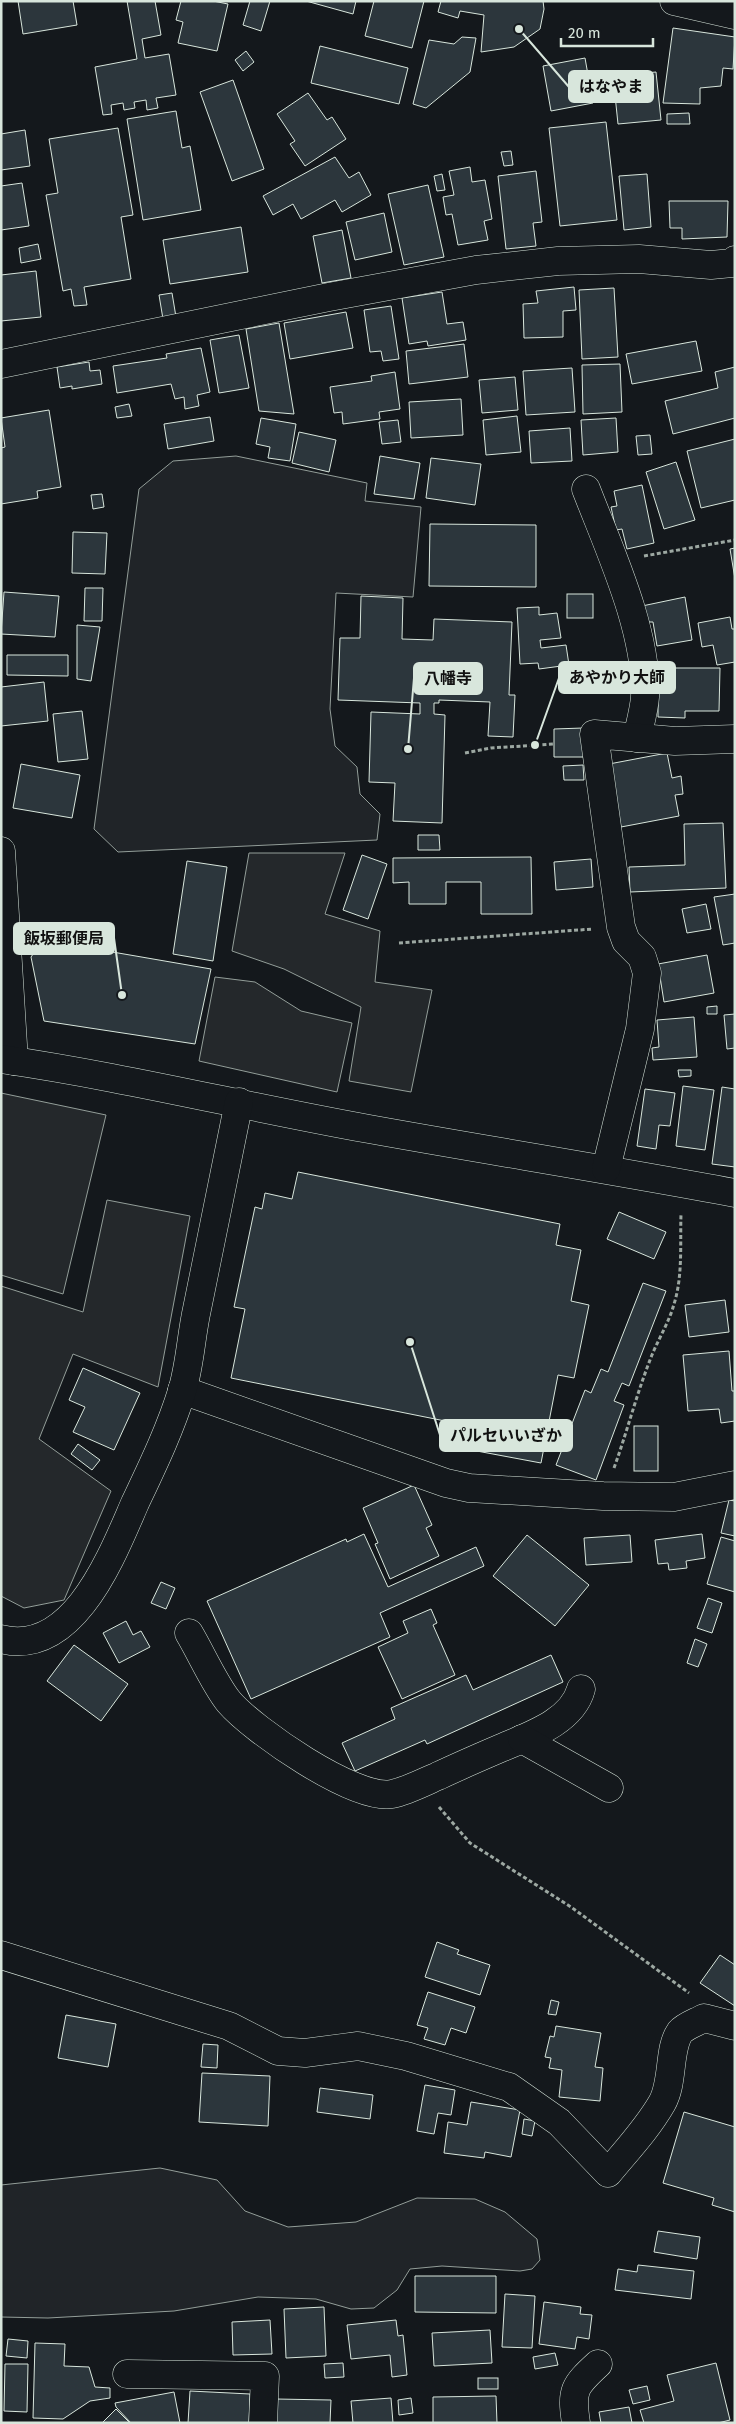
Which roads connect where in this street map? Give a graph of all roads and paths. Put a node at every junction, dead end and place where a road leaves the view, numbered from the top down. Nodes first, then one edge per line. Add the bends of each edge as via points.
1 (674, 1) edge
2 (735, 15) edge
3 (734, 265) edge
4 (1, 364) edge
5 (586, 489) dead end
6 (735, 540) edge
7 (614, 562) junction
8 (636, 738) junction
9 (735, 739) edge
10 (554, 744) dead end
11 (465, 753) dead end
12 (1, 851) edge
13 (621, 926) junction
14 (399, 943) dead end
15 (7, 1060) edge
16 (239, 1102) junction
17 (606, 1169) junction
18 (681, 1183) junction
19 (735, 1193) edge
20 (182, 1390) junction
21 (735, 1485) edge
22 (603, 1496) junction
23 (189, 1633) dead end
24 (1, 1639) edge
25 (581, 1689) dead end
26 (522, 1739) junction
27 (419, 1784) junction
28 (609, 1788) dead end
29 (1, 1955) edge
30 (694, 1997) dead end
31 (735, 2026) edge
32 (598, 2364) dead end
33 (127, 2374) dead end
34 (263, 2423) edge
35 (576, 2423) edge

1 - 2 street
3 - 4 street via 639,259 476,270
5 - 7 street
6 - 7 path
7 - 8 street via 637,631 642,667 645,696
8 - 9 street via 675,741
8 - 13 street via 594,734
10 - 11 path
12 - 15 street
13 - 14 path
13 - 17 street via 626,941 642,957 647,973 640,1029
15 - 16 street
16 - 17 street via 368,1129
16 - 20 street
17 - 18 street
18 - 19 street
18 - 22 path via 679,1280 674,1306 638,1391 632,1418
20 - 22 street via 446,1483 469,1488
20 - 24 street via 157,1457 95,1586 72,1615 51,1631 28,1640
21 - 22 street via 674,1497
23 - 27 street via 228,1701 269,1738 333,1776 368,1791 391,1794
25 - 26 street via 567,1712 547,1727
26 - 27 street
26 - 28 street
27 - 30 path via 470,1843 571,1906
29 - 31 street via 229,2026 278,2051 305,2053 358,2046 406,2056 509,2087 559,2122 608,2173 649,2124 664,2100 681,2031 704,2018
32 - 35 street via 580,2380 574,2393
33 - 34 street via 265,2376

